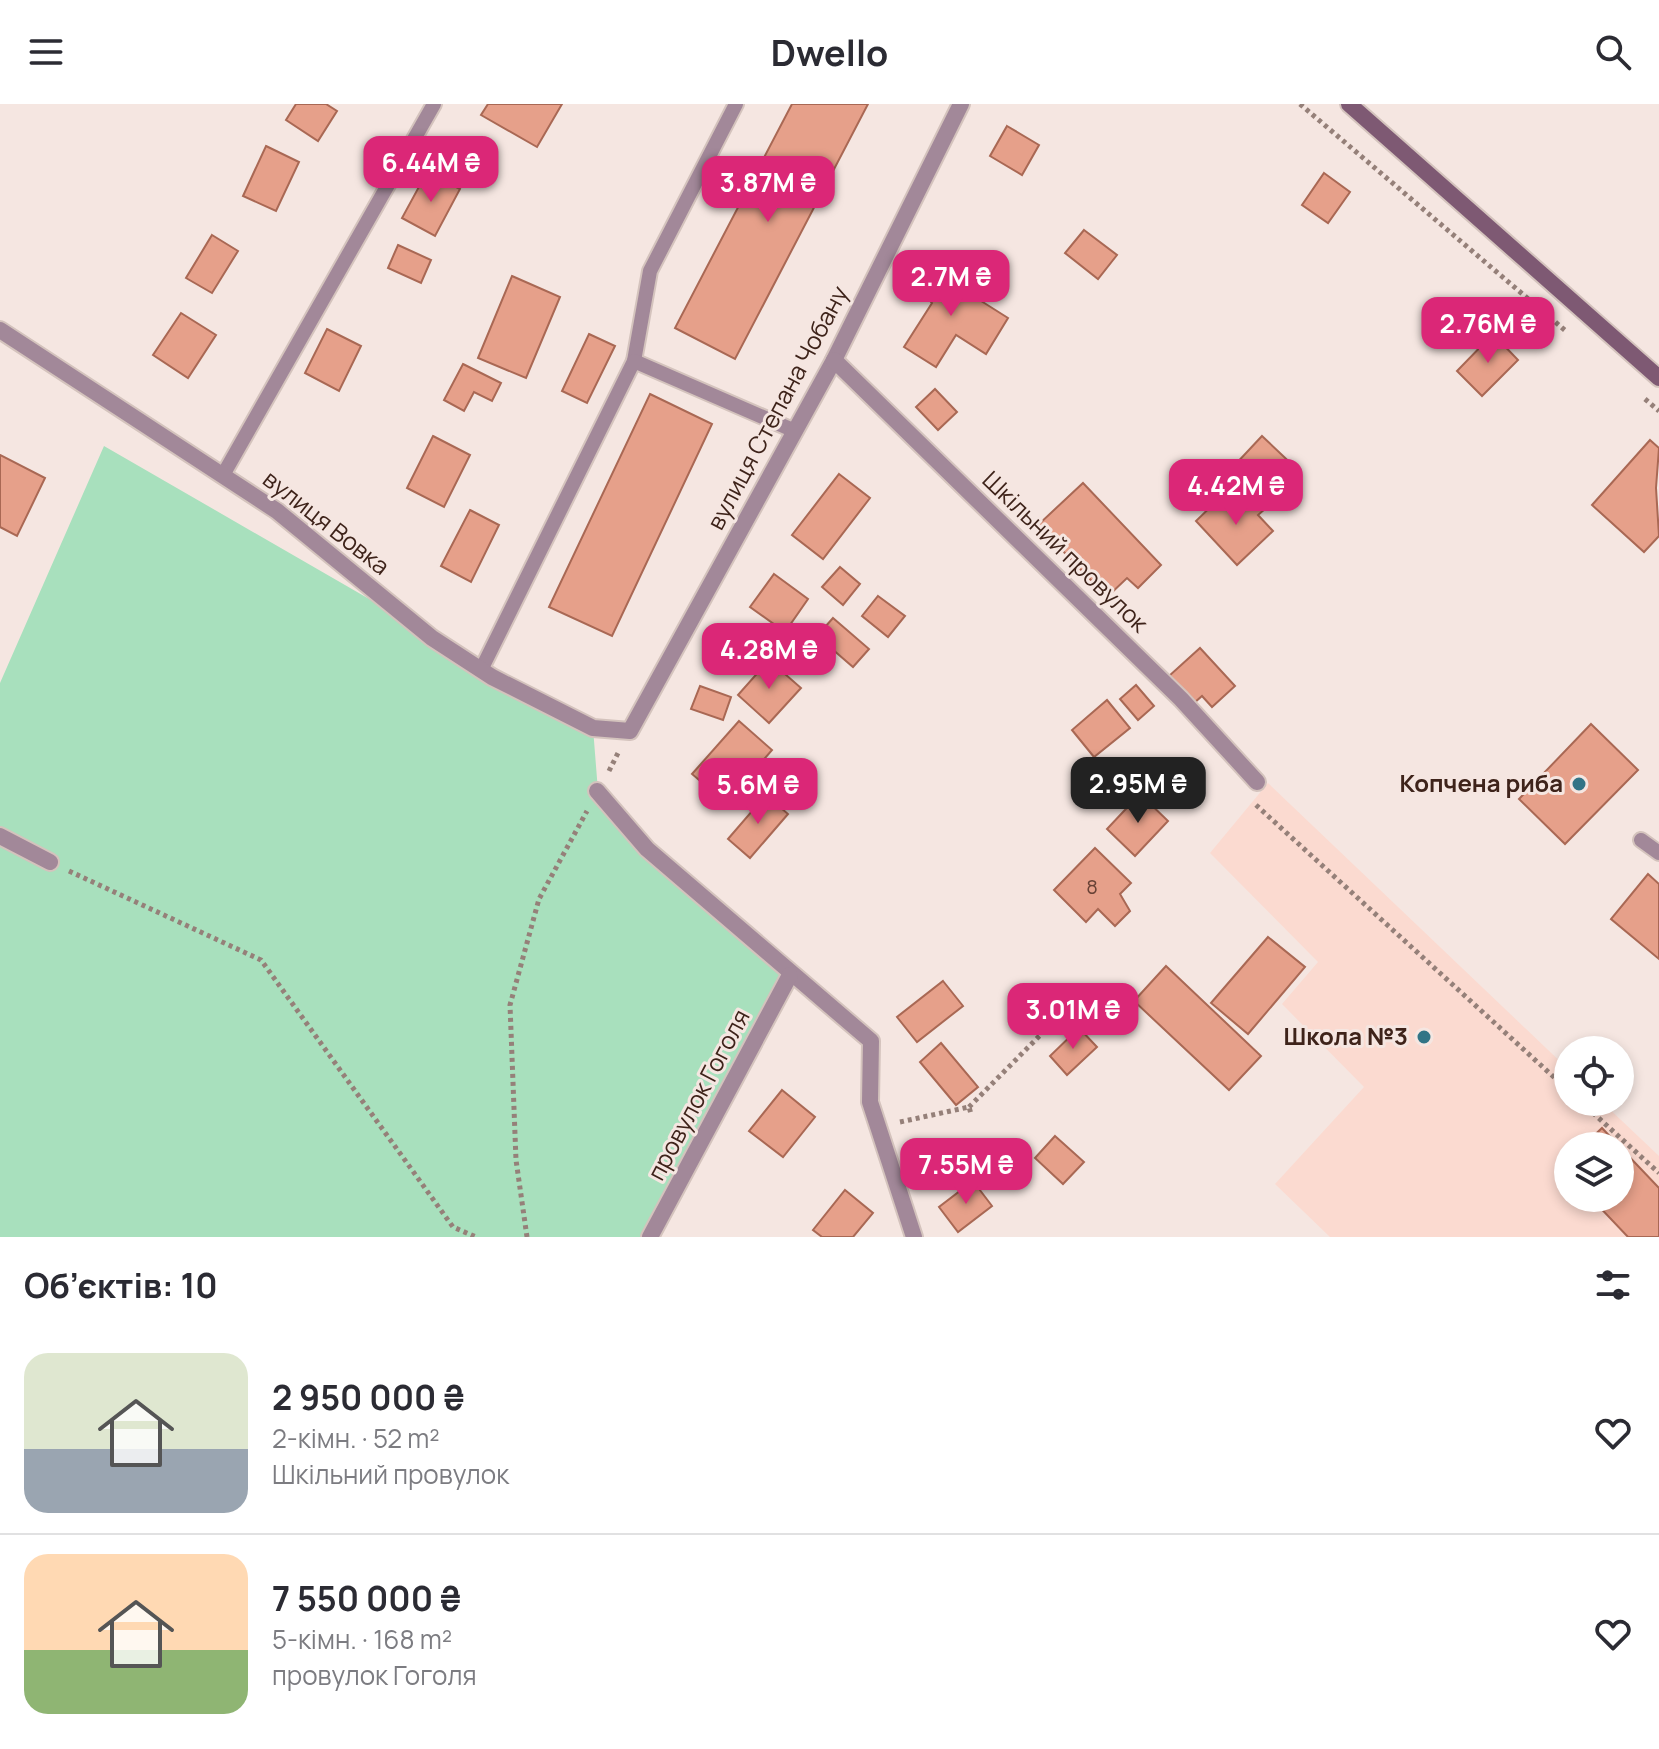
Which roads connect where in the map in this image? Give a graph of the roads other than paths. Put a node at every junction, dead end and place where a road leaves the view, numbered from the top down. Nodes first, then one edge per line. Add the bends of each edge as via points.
1 (434, 104) edge
2 (736, 104) edge
3 (961, 104) edge
4 (1349, 104) edge
5 (0, 330) edge
6 (834, 360) junction
7 (634, 361) junction
8 (1659, 378) edge
9 (795, 431) junction
10 (223, 475) junction
11 (481, 670) junction
12 (630, 731) joint
13 (1257, 782) dead end
14 (597, 791) road end
15 (0, 836) edge
16 (1641, 840) dead end
17 (1659, 853) edge
18 (50, 862) road end
19 (790, 975) junction
20 (650, 1237) edge
21 (914, 1237) edge

1 - 10 lane
2 - 7 lane via 650,271
3 - 6 street, вулиця Степана Чобану
4 - 8 street
5 - 10 street, вулиця Вовка
6 - 9 street, вулиця Степана Чобану
6 - 13 street, Шкільний провулок via 1181,699
7 - 9 lane
7 - 11 lane
9 - 12 street, вулиця Степана Чобану
10 - 11 street, вулиця Вовка via 277,511 432,638
11 - 12 street, вулиця Вовка via 593,728
14 - 19 street via 647,849
15 - 18 street
16 - 17 lane
19 - 20 street, провулок Гоголя
19 - 21 street via 871,1041 870,1102

